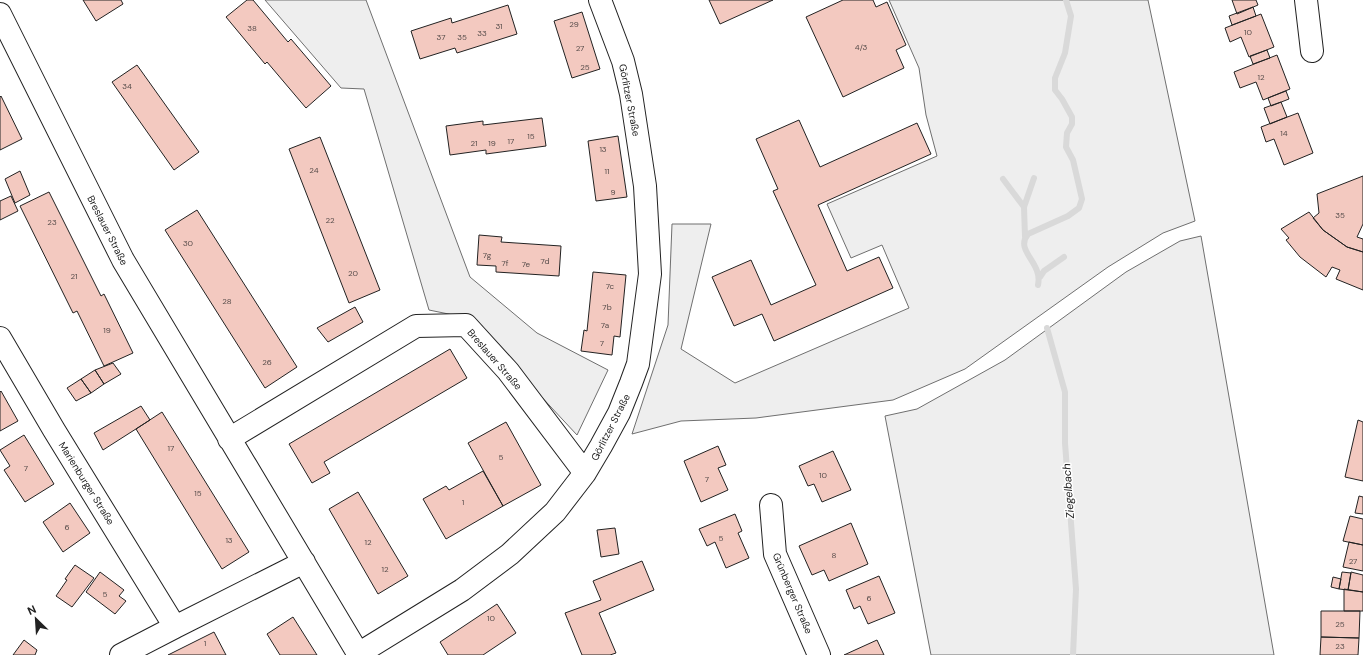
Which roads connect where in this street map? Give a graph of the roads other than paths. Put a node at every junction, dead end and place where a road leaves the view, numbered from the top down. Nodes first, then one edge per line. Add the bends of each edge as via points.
1 (600, 0) edge
2 (1306, 0) edge
3 (0, 14) edge
4 (1312, 51) dead end
5 (0, 338) edge
6 (229, 438) junction
7 (585, 472) junction
8 (771, 505) dead end
9 (304, 562) junction
10 (175, 627) junction
11 (359, 654) edge
12 (121, 655) edge
13 (819, 655) edge

1 - 7 street, Görlitzer Straße via 623,61 631,94 645,186 650,274 638,364 619,413
2 - 4 street
3 - 6 street, Breslauer Straße via 123,260
5 - 10 street, Marienburger Straße
6 - 7 street, Breslauer Straße via 416,326 466,325 508,371
6 - 9 street, Breslauer Straße
7 - 11 street, Görlitzer Straße via 555,512 510,554 462,590
8 - 13 street, Grünberger Straße via 775,554
9 - 10 street
9 - 11 street, Breslauer Straße
10 - 12 street

